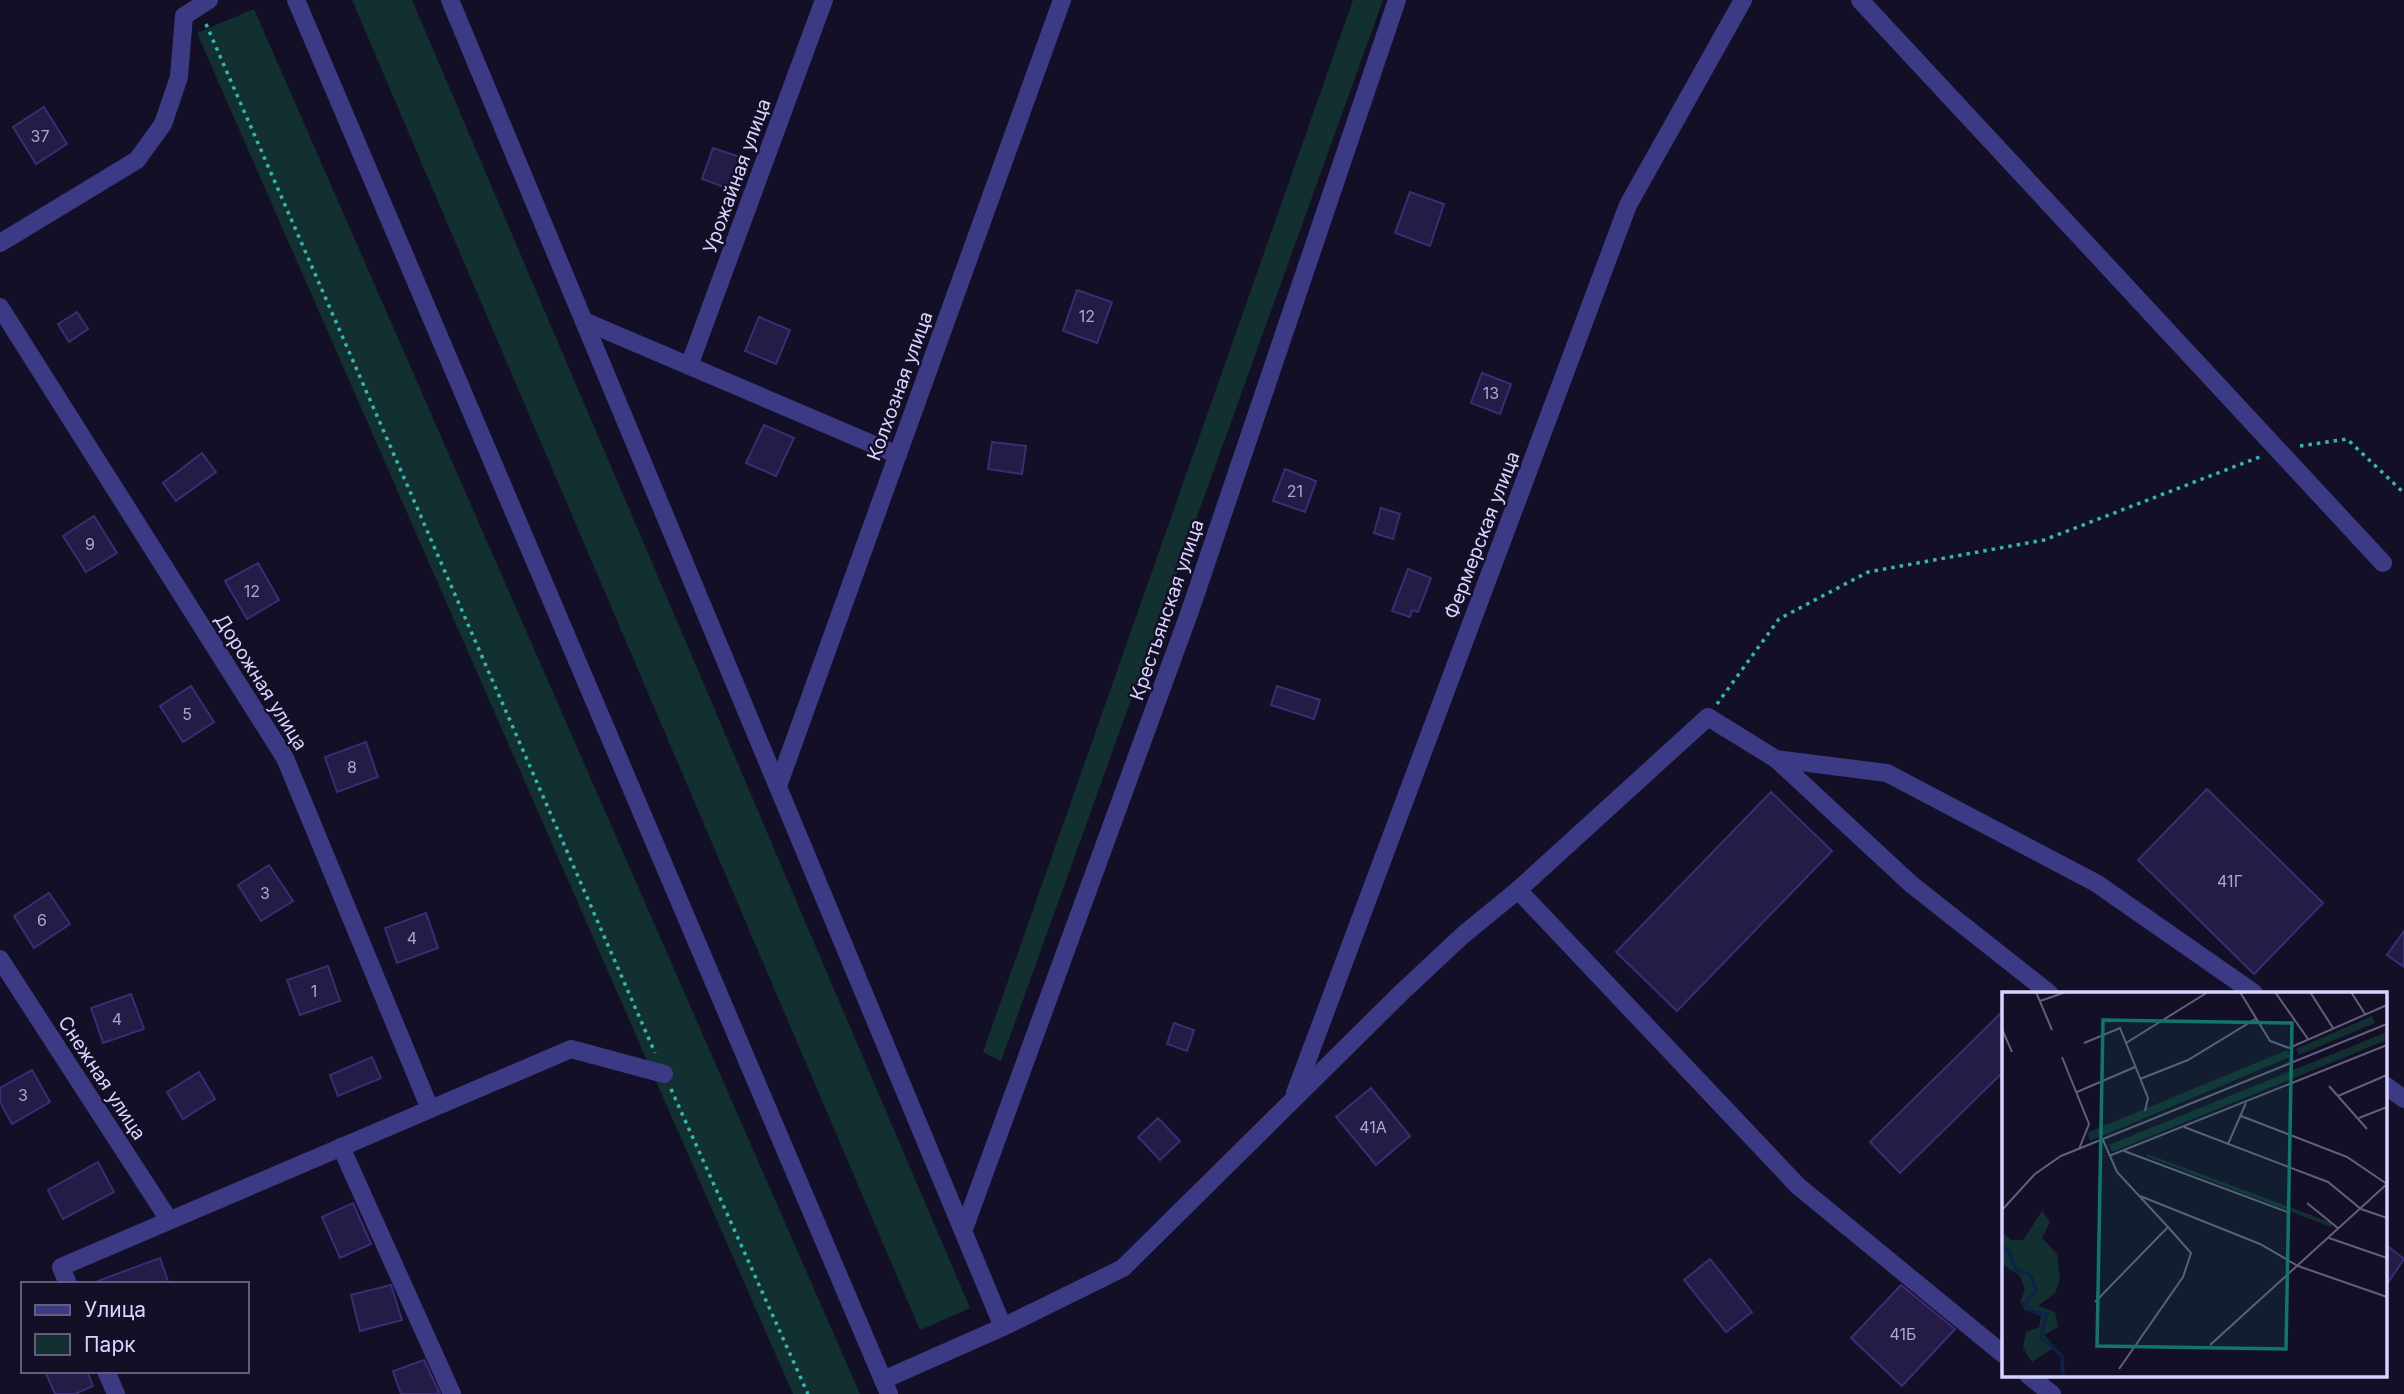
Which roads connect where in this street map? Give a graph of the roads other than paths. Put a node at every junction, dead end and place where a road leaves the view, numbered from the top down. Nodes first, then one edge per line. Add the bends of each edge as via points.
1 (296, 0) edge
2 (450, 0) edge
3 (824, 0) edge
4 (1062, 0) edge
5 (1397, 0) edge
6 (1743, 0) edge
7 (1860, 0) edge
8 (192, 5) edge
9 (0, 243) edge
10 (0, 306) edge
11 (584, 321) junction
12 (689, 366) junction
13 (898, 455) junction
14 (2383, 563) dead end
15 (1776, 759) junction
16 (778, 786) junction
17 (1518, 890) junction
18 (0, 959) edge
19 (2048, 992) edge
20 (2253, 992) edge
21 (664, 1074) road end
22 (2386, 1086) edge
23 (1293, 1099) junction
24 (2404, 1099) edge
25 (430, 1109) junction
26 (341, 1147) junction
27 (169, 1220) junction
28 (964, 1229) junction
29 (67, 1282) edge
30 (1003, 1327) junction
31 (2002, 1353) edge
32 (107, 1373) edge
33 (2029, 1376) edge
34 (886, 1387) edge
35 (116, 1394) edge
36 (452, 1394) edge
37 (2052, 1394) edge

1 - 34 street
2 - 11 street
3 - 12 street, Урожайная улица
4 - 13 street, Колхозная улица
5 - 28 street, Крестьянская улица via 1190,611
6 - 23 street, Фермерская улица via 1628,205
7 - 14 street
8 - 9 street via 179,77 163,124 137,160
10 - 25 street, Дорожная улица via 285,758
11 - 12 street
11 - 16 street
12 - 13 street
13 - 16 street, Колхозная улица
15 - 17 street via 1708,717
15 - 19 street via 1911,884
15 - 20 street via 1887,773 2095,883
16 - 28 street
17 - 23 street via 1418,976
17 - 31 street via 1798,1186
18 - 27 street, Снежная улица
21 - 25 street via 571,1049
22 - 24 street
23 - 30 street via 1123,1268
25 - 26 street
26 - 27 street
26 - 36 street
27 - 29 street via 61,1267
28 - 30 street
30 - 34 street
32 - 35 street
33 - 37 street

